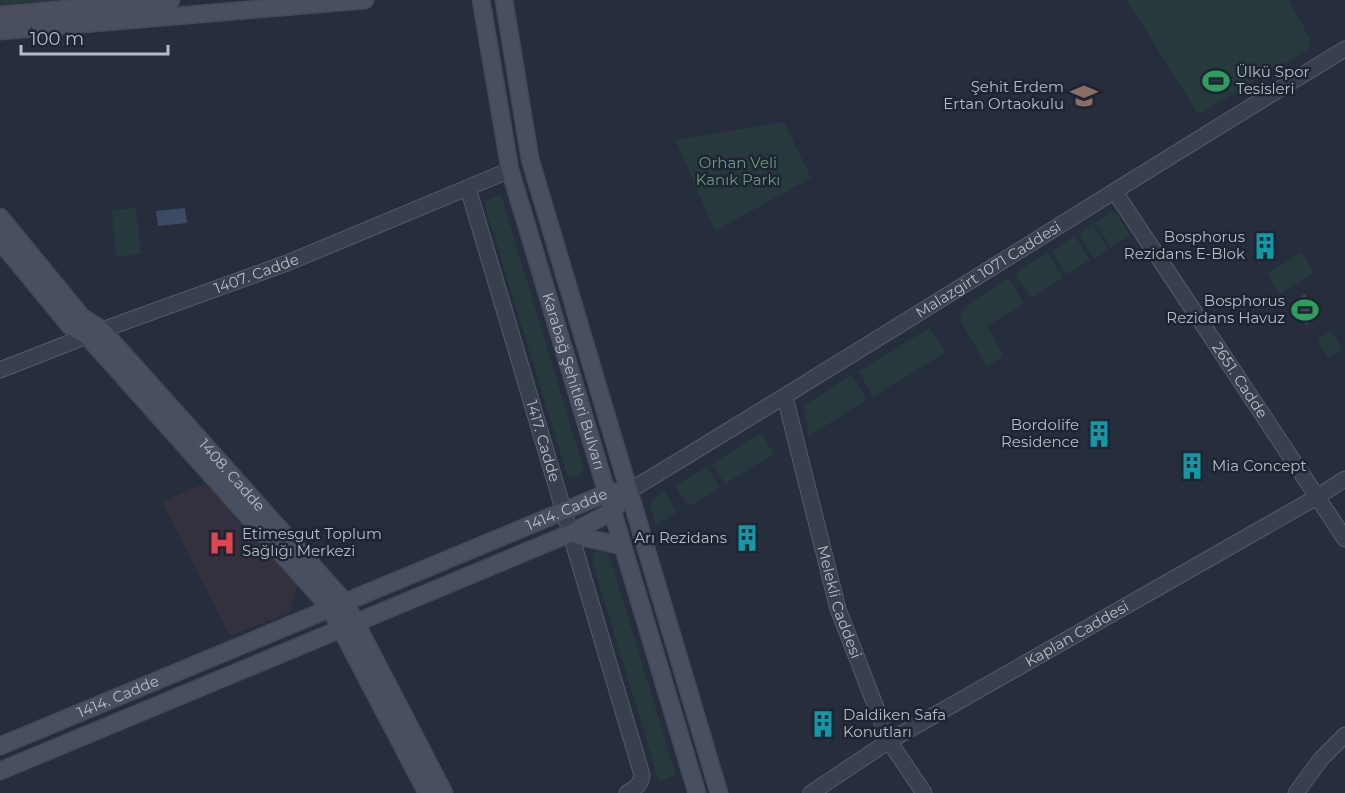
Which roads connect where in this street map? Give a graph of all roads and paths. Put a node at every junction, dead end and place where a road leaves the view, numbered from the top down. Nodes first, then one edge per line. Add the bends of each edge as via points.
1 (171, 0) edge
2 (365, 0) edge
3 (481, 0) edge
4 (504, 0) edge
5 (0, 15) edge
6 (0, 31) edge
7 (1345, 49) edge
8 (510, 170) junction
9 (468, 188) junction
10 (1115, 192) junction
11 (0, 217) edge
12 (0, 241) edge
13 (95, 333) junction
14 (0, 370) edge
15 (785, 397) junction
16 (1345, 479) edge
17 (629, 490) junction
18 (607, 493) junction
19 (1317, 497) junction
20 (564, 510) junction
21 (613, 511) junction
22 (571, 533) junction
23 (1345, 539) edge
24 (623, 547) junction
25 (338, 605) junction
26 (349, 626) junction
27 (1345, 735) edge
28 (889, 741) junction
29 (0, 746) edge
30 (0, 771) edge
31 (427, 793) edge
32 (444, 793) edge
33 (627, 793) edge
34 (697, 793) edge
35 (719, 793) edge
36 (811, 793) edge
37 (924, 793) edge
38 (1296, 793) edge

1 - 5 main road
2 - 6 main road
3 - 8 main road, Karabağ Şehitleri Bulvarı
4 - 17 main road, Karabağ Şehitleri Bulvarı via 530,159
7 - 10 street, Malazgirt 1071 Caddesi
8 - 9 street, 1407. Cadde
8 - 18 main road, Karabağ Şehitleri Bulvarı
9 - 13 street, 1407. Cadde via 287,263
9 - 20 street, 1417. Cadde
10 - 15 street, Malazgirt 1071 Caddesi
10 - 19 street, 2651. Cadde
11 - 13 main road, 1408. Cadde
12 - 13 main road, 1408. Cadde via 70,326
13 - 14 street, 1407. Cadde
13 - 25 main road, 1408. Cadde
15 - 17 street, Malazgirt 1071 Caddesi
15 - 28 street, Melekli Caddesi via 838,609
16 - 19 street, Kaplan Caddesi
17 - 18 main road, 1414. Cadde
17 - 21 main road, 1414. Cadde
17 - 35 main road, Karabağ Şehitleri Bulvarı
18 - 20 main road, 1414. Cadde
18 - 21 main road, Karabağ Şehitleri Bulvarı
19 - 23 street, 2651. Cadde
19 - 28 street, Kaplan Caddesi
20 - 22 street, 1417. Cadde
20 - 25 main road, 1414. Cadde
21 - 22 main road, 1414. Cadde
21 - 24 main road, Karabağ Şehitleri Bulvarı
22 - 24 main road
22 - 26 main road, 1414. Cadde
22 - 33 street, 1417. Cadde via 642,775 638,786
24 - 34 main road, Karabağ Şehitleri Bulvarı
25 - 26 main road, 1408. Cadde
25 - 29 main road, 1414. Cadde
26 - 30 main road, 1414. Cadde
26 - 31 main road, 1408. Cadde
26 - 32 main road, 1408. Cadde
27 - 38 street
28 - 36 street, Kaplan Caddesi
28 - 37 street, Melekli Caddesi

